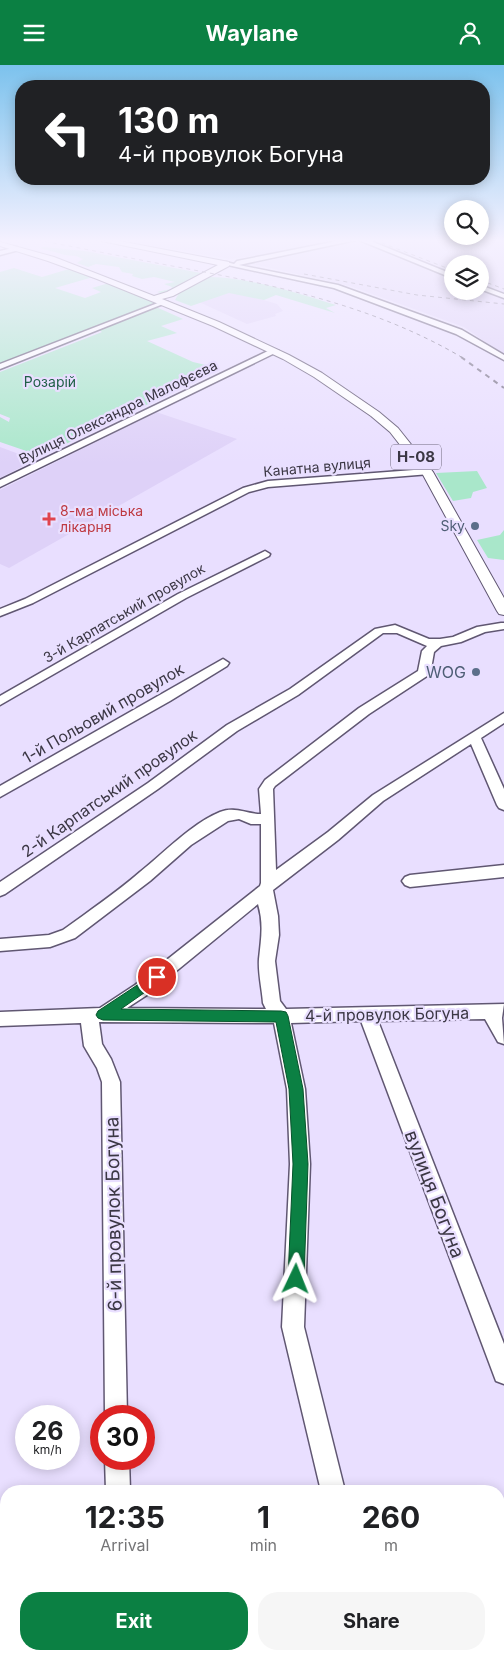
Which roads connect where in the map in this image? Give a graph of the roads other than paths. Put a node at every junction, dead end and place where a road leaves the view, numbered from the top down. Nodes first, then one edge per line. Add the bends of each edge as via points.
1 (126, 314) edge
2 (193, 314) edge
3 (411, 314) edge
4 (275, 351) junction
5 (504, 358) edge
6 (0, 367) edge
7 (427, 472) junction
8 (0, 484) edge
9 (265, 555) dead end
10 (504, 611) edge
11 (0, 613) edge
12 (502, 626) dead end
13 (438, 643) junction
14 (223, 663) dead end
15 (0, 701) edge
16 (504, 717) edge
17 (474, 737) junction
18 (0, 792) edge
19 (504, 805) edge
20 (268, 819) junction
21 (504, 871) edge
22 (410, 881) dead end
23 (267, 886) junction
24 (0, 890) edge
25 (0, 945) edge
26 (497, 1012) edge
27 (367, 1014) junction
28 (96, 1015) junction
29 (281, 1016) junction
30 (0, 1019) edge
31 (504, 1037) edge
32 (504, 1373) edge
33 (116, 1405) edge
34 (117, 1470) edge
35 (118, 1485) edge
36 (332, 1485) edge

1 - 6 street
2 - 4 main road, Н-08
3 - 5 street via 458,332
4 - 7 main road, Н-08 via 318,375 386,422
4 - 8 street, Вулиця Олександра Малофєєва
7 - 10 main road, Н-08
7 - 11 street, Канатна вулиця via 298,481 246,490
9 - 15 street, 3-й Карпатський провулок via 182,595
12 - 13 street via 480,629 457,640
13 - 20 street via 428,651 423,673 364,711 270,783 266,789
13 - 24 street, 2-й Карпатський провулок via 426,642 394,628 379,631 294,692 232,728
14 - 18 street, 1-й Польовий провулок
16 - 17 street
17 - 19 street
17 - 23 street via 378,798
20 - 23 street
20 - 25 street via 251,819 240,814 224,816 186,841 145,877 69,934 50,941
21 - 22 street
23 - 28 street via 141,990
23 - 29 street via 271,935 267,961 272,1003
26 - 27 street, 4-й провулок Богуна
26 - 31 street
27 - 29 street, 4-й провулок Богуна
27 - 32 street, вулиця Богуна
28 - 29 street, 4-й провулок Богуна
28 - 30 street, 4-й провулок Богуна
28 - 33 street, 6-й провулок Богуна via 93,1047 111,1082
29 - 36 street via 296,1089 300,1164 293,1327
34 - 35 street

